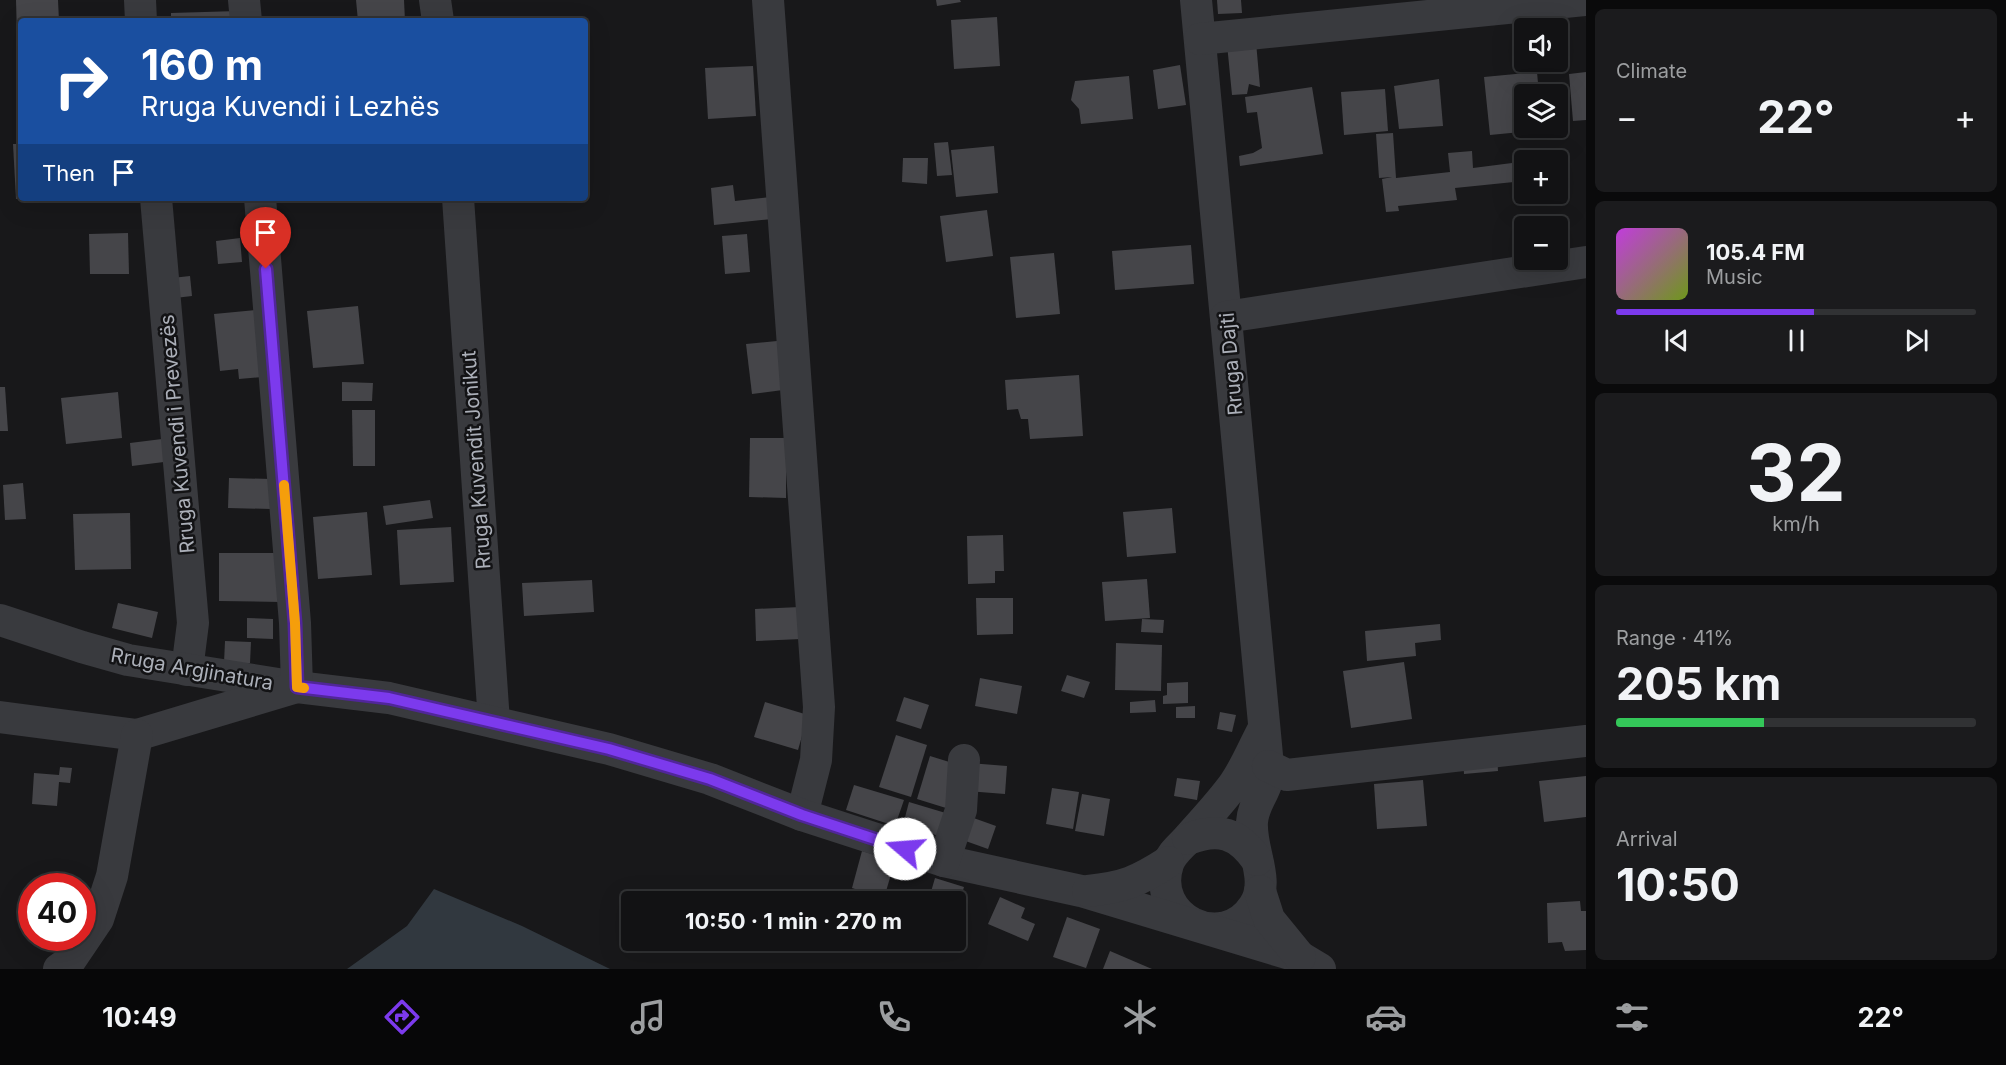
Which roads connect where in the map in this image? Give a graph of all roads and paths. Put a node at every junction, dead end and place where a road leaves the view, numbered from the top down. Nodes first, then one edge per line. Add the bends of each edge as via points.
1 (140, 0) edge
2 (244, 0) edge
3 (435, 0) edge
4 (768, 0) edge
5 (1196, 0) edge
6 (1586, 0) edge
7 (141, 18) edge
8 (246, 18) edge
9 (438, 18) edge
10 (1200, 39) junction
11 (156, 201) edge
12 (260, 201) edge
13 (458, 201) edge
14 (1586, 262) edge
15 (1226, 317) junction
16 (0, 620) edge
17 (187, 670) junction
18 (297, 687) junction
19 (0, 717) edge
20 (494, 722) junction
21 (1264, 728) junction
22 (137, 735) junction
23 (1586, 741) edge
24 (964, 760) dead end
25 (1268, 766) junction
26 (802, 815) junction
27 (1188, 839) junction
28 (1257, 860) junction
29 (944, 861) junction
30 (1168, 862) junction
31 (1081, 891) junction
32 (1260, 891) junction
33 (1198, 926) junction
34 (1301, 965) edge
35 (59, 969) edge

1 - 7 street
2 - 8 street
3 - 9 street
4 - 26 street via 819,707 816,760
5 - 10 street, Rruga Dajti
6 - 10 street
10 - 15 street, Rruga Dajti
11 - 17 street, Rruga Kuvendi i Prevezës via 193,623
12 - 18 street
13 - 20 street, Rruga Kuvendit Jonikut
14 - 15 street
15 - 21 street, Rruga Dajti
16 - 17 street, Rruga Argjinatura via 128,660
17 - 18 street, Rruga Argjinatura
18 - 20 street, Rruga Argjinatura via 389,698
18 - 22 street
19 - 22 street
20 - 26 street, Rruga Argjinatura via 609,749 710,779
21 - 25 street, Rruga Dajti
21 - 27 street via 1234,783
22 - 35 street via 112,876 98,919 69,962
23 - 25 street via 1287,775
24 - 29 street via 961,810
25 - 28 street via 1252,824
26 - 29 street, Rruga Argjinatura
27 - 28 street via 1219,832 1247,846
27 - 30 street
28 - 32 street
29 - 31 street, Rruga Argjinatura
30 - 31 street via 1144,878 1119,887
30 - 33 street via 1164,878 1173,908
31 - 33 street
32 - 33 street via 1244,918 1214,929
32 - 34 street via 1269,919
33 - 34 street

